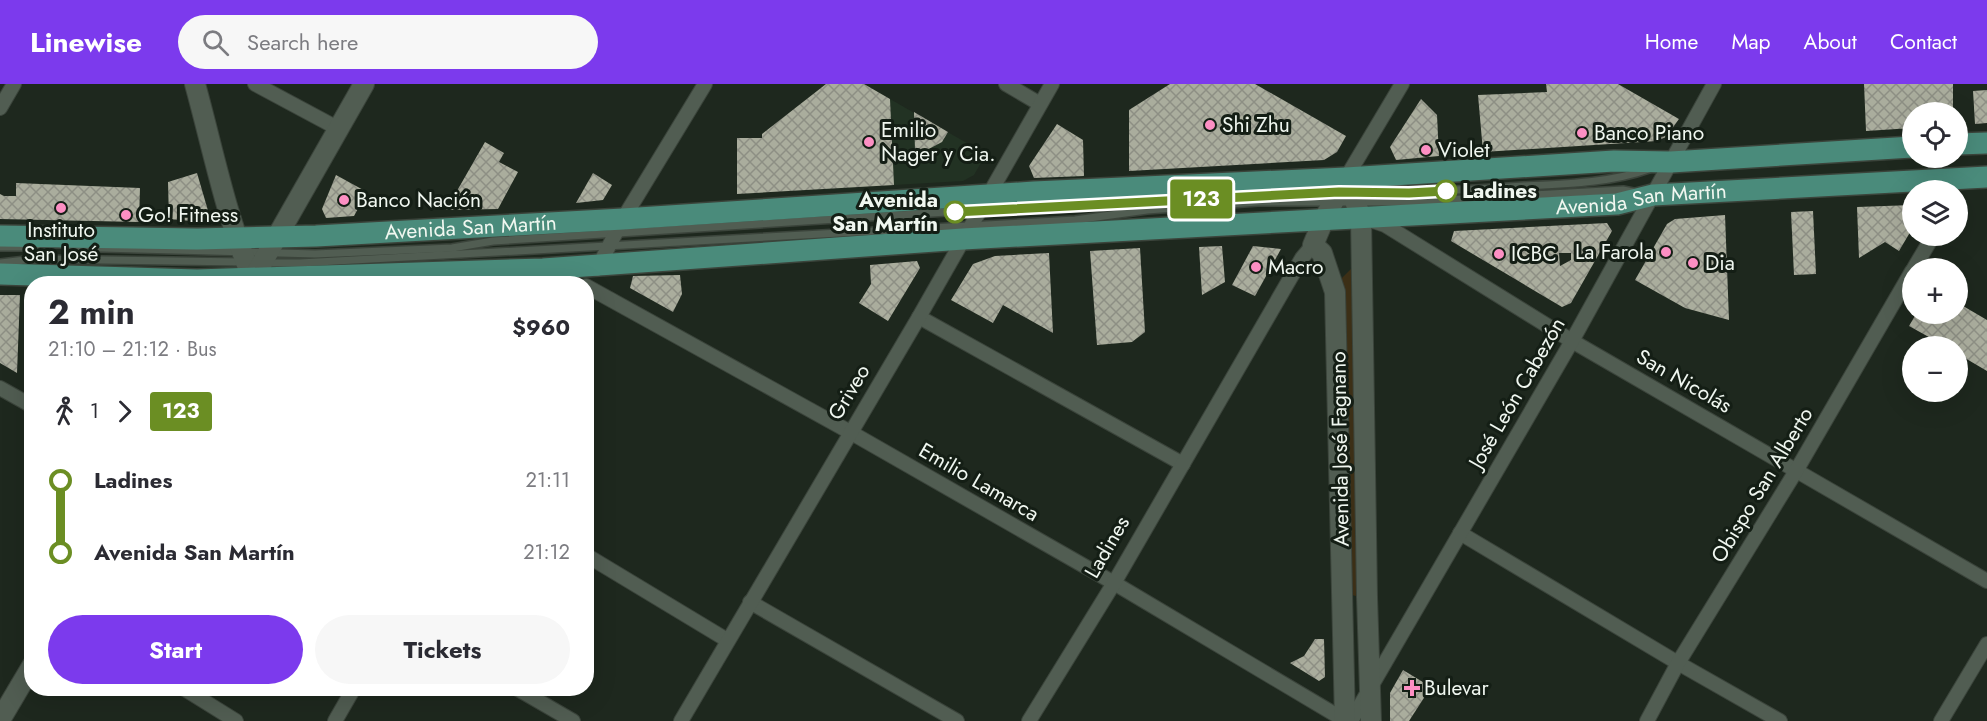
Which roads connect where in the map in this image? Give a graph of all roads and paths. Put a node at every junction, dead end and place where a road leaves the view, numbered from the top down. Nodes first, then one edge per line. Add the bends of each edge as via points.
1 (14, 84) edge
2 (195, 84) edge
3 (255, 84) edge
4 (364, 84) edge
5 (705, 84) edge
6 (1006, 84) edge
7 (1052, 84) edge
8 (1402, 84) edge
9 (1714, 84) edge
10 (1040, 104) junction
11 (0, 108) edge
12 (339, 129) junction
13 (1987, 142) edge
14 (1968, 143) edge
15 (1902, 148) edge
16 (1671, 162) junction
17 (1970, 183) edge
18 (1653, 195) junction
19 (1344, 200) junction
20 (983, 203) junction
21 (620, 227) junction
22 (967, 232) junction
23 (8, 242) edge
24 (1313, 245) junction
25 (45, 247) dead end
26 (57, 247) dead end
27 (0, 249) edge
28 (604, 256) junction
29 (254, 258) edge
30 (0, 263) edge
31 (566, 267) junction
32 (0, 274) edge
33 (66, 276) edge
34 (207, 276) edge
35 (575, 276) edge
36 (592, 276) edge
37 (1902, 289) edge
38 (594, 290) edge
39 (919, 317) junction
40 (1572, 341) junction
41 (0, 388) edge
42 (24, 402) edge
43 (850, 432) junction
44 (1183, 464) junction
45 (1796, 471) junction
46 (1460, 533) junction
47 (594, 560) edge
48 (1987, 581) edge
49 (1114, 583) junction
50 (750, 602) junction
51 (727, 640) junction
52 (1987, 644) edge
53 (1678, 663) junction
54 (24, 680) edge
55 (1370, 691) junction
56 (196, 696) edge
57 (349, 696) edge
58 (530, 696) edge
59 (0, 720) edge
60 (237, 721) edge
61 (335, 721) edge
62 (573, 721) edge
63 (681, 721) edge
64 (957, 721) edge
65 (1029, 721) edge
66 (1346, 721) edge
67 (1351, 721) edge
68 (1371, 721) edge
69 (1647, 721) edge
70 (1780, 721) edge
71 (1941, 721) edge

1 - 11 street
2 - 29 street
3 - 12 street
4 - 12 street
5 - 21 street
6 - 10 street
7 - 10 street, Griveo
8 - 19 street, Ladines
9 - 16 street, José León Cabezón
10 - 20 street, Griveo
12 - 29 street
13 - 14 main road
15 - 16 main road, Avenida San Martín
16 - 18 street, José León Cabezón
16 - 19 main road, Avenida San Martín via 1614,161
17 - 18 main road, Avenida San Martín
18 - 19 main road, Avenida San Martín via 1617,204
18 - 40 street, José León Cabezón
19 - 20 main road, Avenida San Martín via 1046,191
19 - 22 main road, Avenida San Martín
19 - 24 street, Ladines
19 - 40 street, San Nicolás
19 - 55 street, Avenida José Fagnano
20 - 21 main road, Avenida San Martín
20 - 22 street, Griveo
21 - 28 street
21 - 29 main road, Avenida San Martín
22 - 28 main road, Avenida San Martín
22 - 39 street, Griveo
23 - 25 lane
23 - 27 lane
23 - 29 main road, Avenida San Martín
24 - 44 street, Ladines
24 - 66 street, Avenida José Fagnano via 1322,253 1335,292
26 - 29 lane
28 - 29 lane via 300,264
28 - 31 main road, Avenida San Martín
28 - 36 street
29 - 30 lane via 34,259
29 - 31 main road, Avenida San Martín
29 - 34 main road, Avenida San Martín
31 - 35 street, Emilio Lamarca
32 - 33 main road, Avenida San Martín
37 - 45 street, Obispo San Alberto
38 - 43 street, Emilio Lamarca
39 - 43 street, Griveo
39 - 44 street
40 - 45 street, San Nicolás
40 - 46 street, José León Cabezón
41 - 42 street
43 - 49 street, Emilio Lamarca
43 - 50 street, Griveo
44 - 49 street, Ladines
45 - 48 street, San Nicolás
45 - 53 street, Obispo San Alberto
46 - 53 street
46 - 55 street, José León Cabezón
47 - 51 street
49 - 65 street, Ladines
49 - 66 street, Emilio Lamarca
50 - 51 street, Griveo
50 - 64 street
51 - 63 street, Griveo
52 - 71 street
53 - 69 street, Obispo San Alberto
53 - 70 street
54 - 59 street
55 - 67 street, José León Cabezón
55 - 68 street, Avenida José Fagnano
56 - 60 street
57 - 61 street
58 - 62 street

